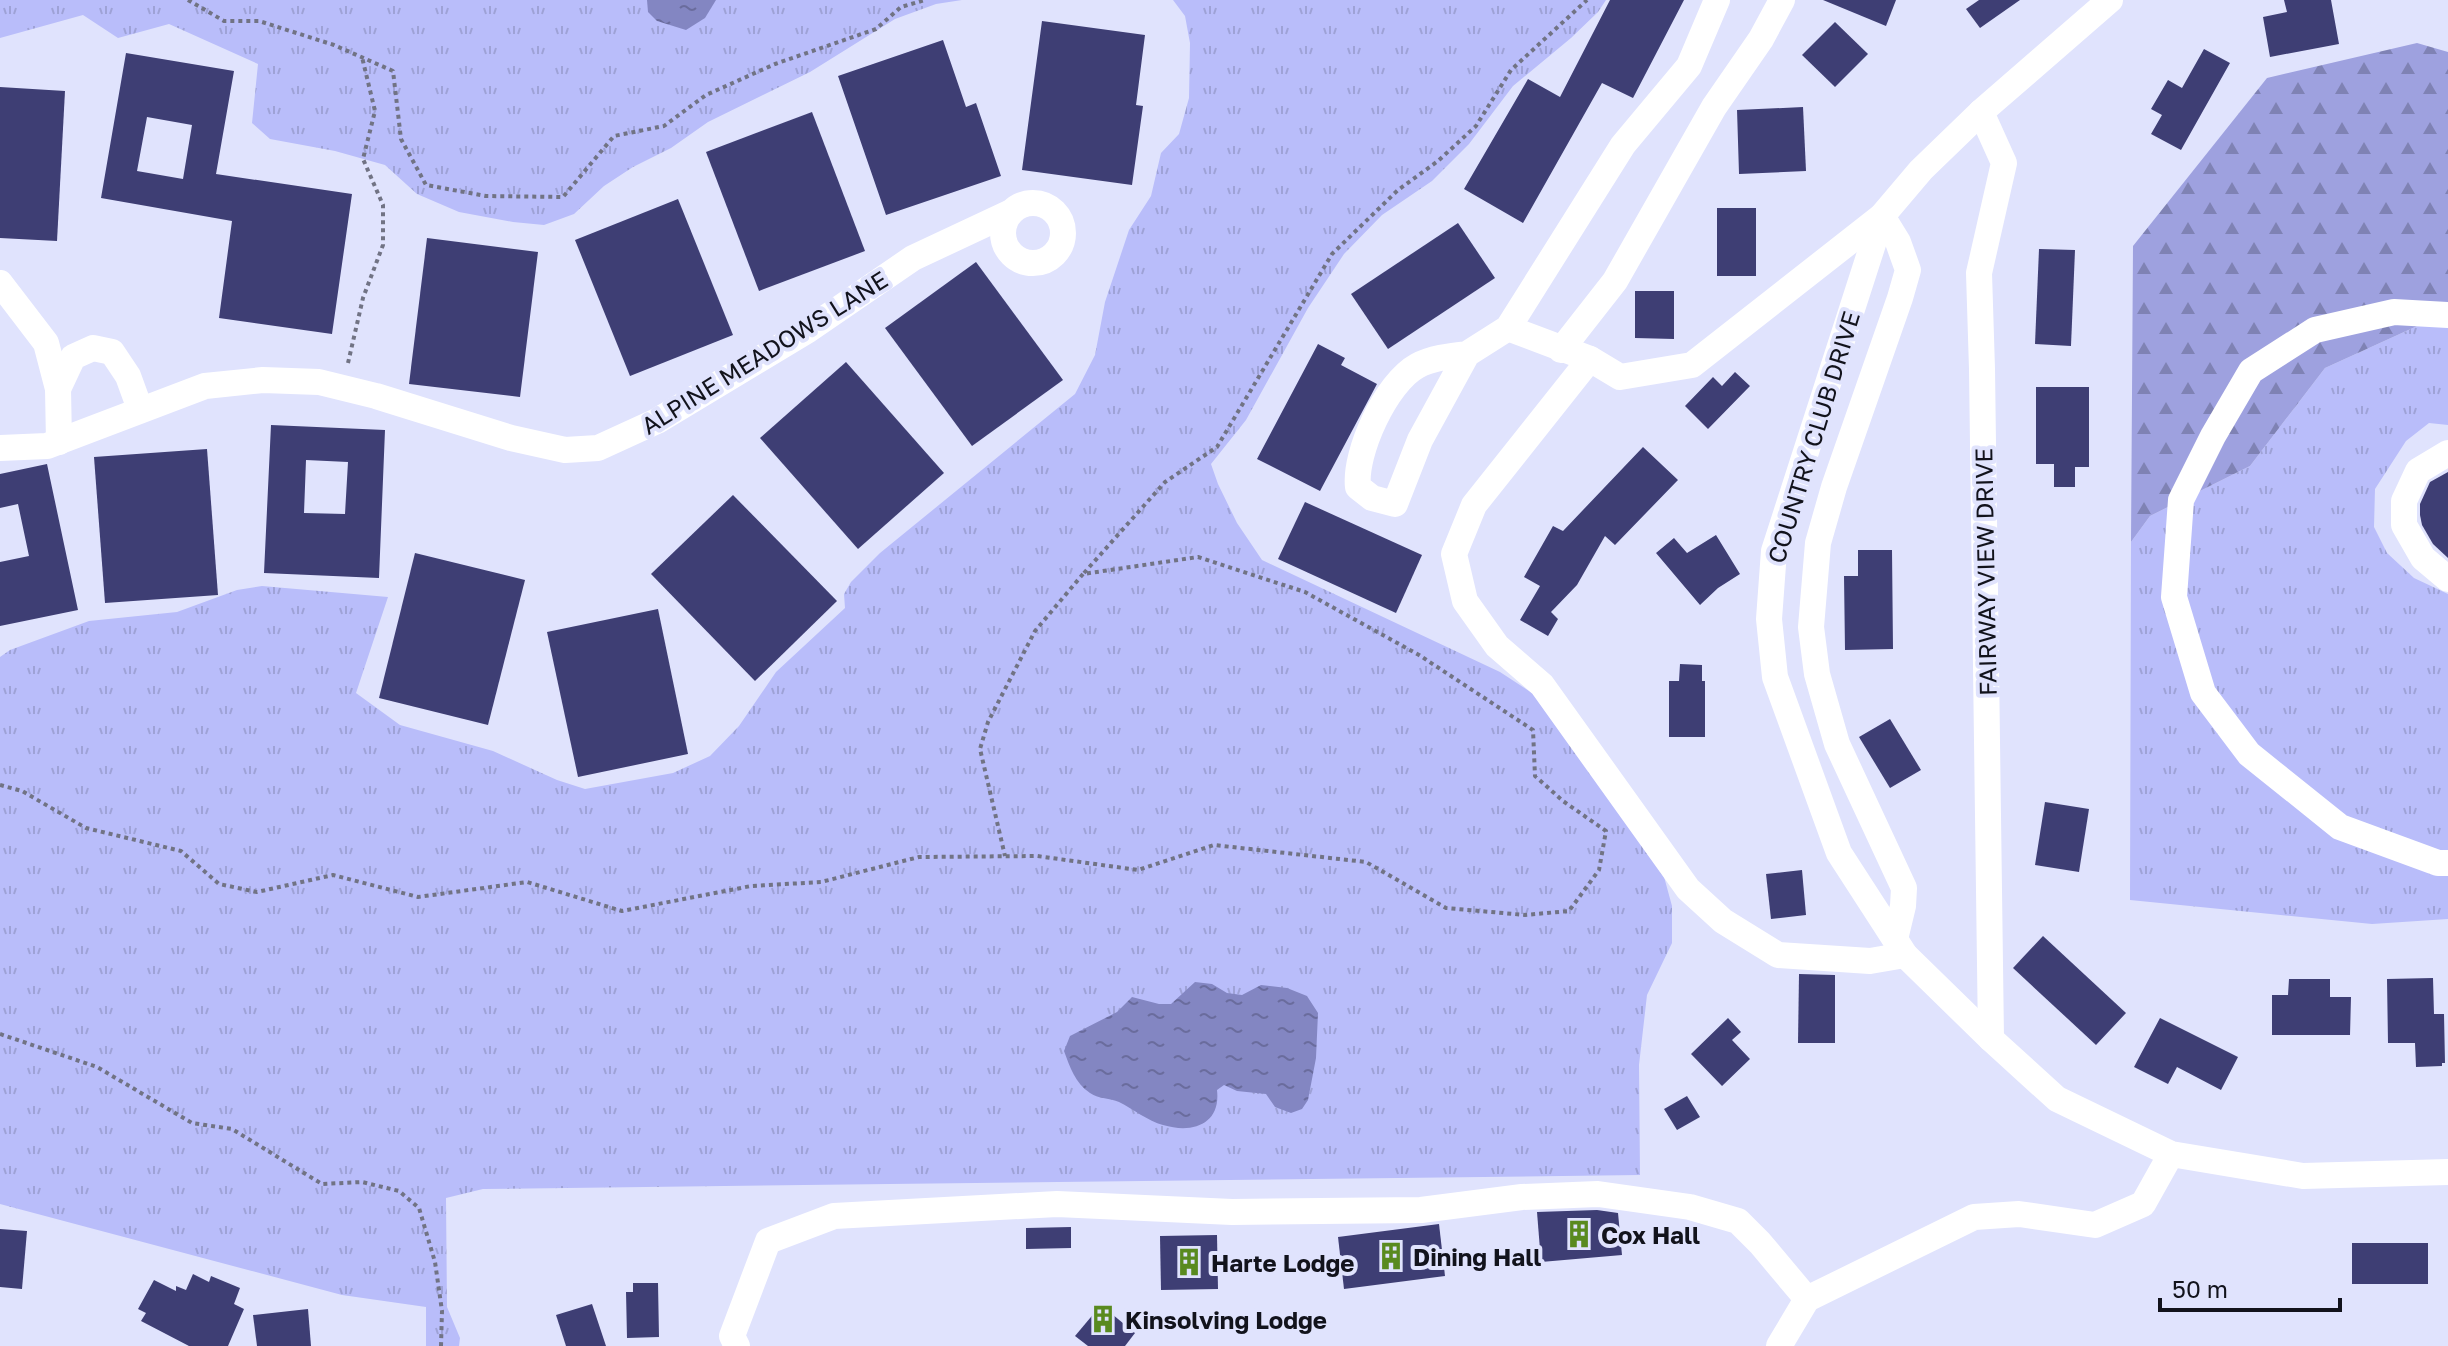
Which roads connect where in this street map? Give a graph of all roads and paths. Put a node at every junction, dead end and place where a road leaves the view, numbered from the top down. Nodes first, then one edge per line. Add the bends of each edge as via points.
1 (188, 0) edge
2 (925, 0) edge
3 (1587, 0) edge
4 (1717, 0) edge
5 (1782, 0) edge
6 (2110, 0) edge
7 (362, 57) junction
8 (1981, 112) junction
9 (1009, 213) dead end
10 (1882, 216) junction
11 (0, 283) edge
12 (2448, 315) edge
13 (1508, 328) junction
14 (1561, 350) junction
15 (1467, 354) junction
16 (1590, 359) junction
17 (342, 388) junction
18 (58, 389) junction
19 (140, 409) junction
20 (59, 442) junction
21 (0, 448) edge
22 (2448, 453) edge
23 (1083, 574) junction
24 (2448, 579) edge
25 (0, 785) edge
26 (1005, 856) junction
27 (2448, 863) edge
28 (1900, 947) junction
29 (0, 1034) edge
30 (1991, 1039) junction
31 (2171, 1154) junction
32 (2448, 1172) edge
33 (1807, 1299) junction
34 (441, 1346) edge
35 (737, 1346) edge
36 (1779, 1346) edge

1 - 7 path via 224,21 259,21
2 - 7 path via 901,7 876,29 706,95 664,126 614,136 563,197 486,196 426,185 401,139 393,71
3 - 23 path via 1511,70 1476,126 1332,254 1217,447 1165,482
4 - 13 street via 1689,66 1623,145
5 - 14 street via 1615,281
6 - 8 street, COUNTRY CLUB DRIVE
7 - 17 path via 375,111 363,159 383,205 383,245 363,298
8 - 10 street, COUNTRY CLUB DRIVE
8 - 30 street, FAIRWAY VIEW DRIVE via 2004,163 1979,273
9 - 17 street, ALPINE MEADOWS LANE via 913,258 808,330 657,421 598,448 565,450 511,438
10 - 16 street via 1692,365 1620,377
10 - 28 street via 1908,270 1818,543 1811,627 1817,674 1837,744 1904,888
10 - 28 street, COUNTRY CLUB DRIVE via 1774,551 1769,619 1775,677 1839,853
11 - 18 street via 46,343
12 - 27 street via 2394,312 2315,330 2251,371 2181,500 2174,597 2203,693 2249,754 2340,827
13 - 14 street
13 - 15 street
14 - 16 street
15 - 15 street via 1417,366 1380,410 1356,473 1358,487 1372,498 1395,504 1420,440
16 - 28 street via 1474,505 1454,554 1465,601 1497,646 1542,685 1688,889 1723,921 1778,955 1870,961
17 - 19 street, ALPINE MEADOWS LANE via 263,380 205,386
18 - 19 street via 73,357 93,348 112,352
18 - 20 street
19 - 20 street, ALPINE MEADOWS LANE
20 - 21 street, ALPINE MEADOWS LANE
22 - 24 street via 2418,471 2404,501 2404,525 2423,558
23 - 26 path via 1035,631 988,722 980,749
23 - 26 path via 1198,557 1305,592 1419,655 1533,730 1535,776 1606,831 1599,870 1569,911 1525,915 1446,908 1366,862 1214,845 1138,870
25 - 26 path via 22,791 86,828 181,851 219,884 257,892 333,875 418,897 527,882 622,911 751,886 821,882 919,857
28 - 30 street, COUNTRY CLUB DRIVE
29 - 34 path via 97,1067 192,1123 232,1129 322,1184 362,1182 399,1191 419,1208 435,1262
30 - 31 street, COUNTRY CLUB DRIVE via 2057,1099
31 - 32 street, COUNTRY CLUB DRIVE via 2303,1176
31 - 33 street via 2143,1204 2095,1225 2019,1214 1974,1217
33 - 35 street via 1738,1221 1634,1198 1598,1194 1421,1210 1232,1212 1057,1204 834,1216 768,1241 732,1336
33 - 36 street

